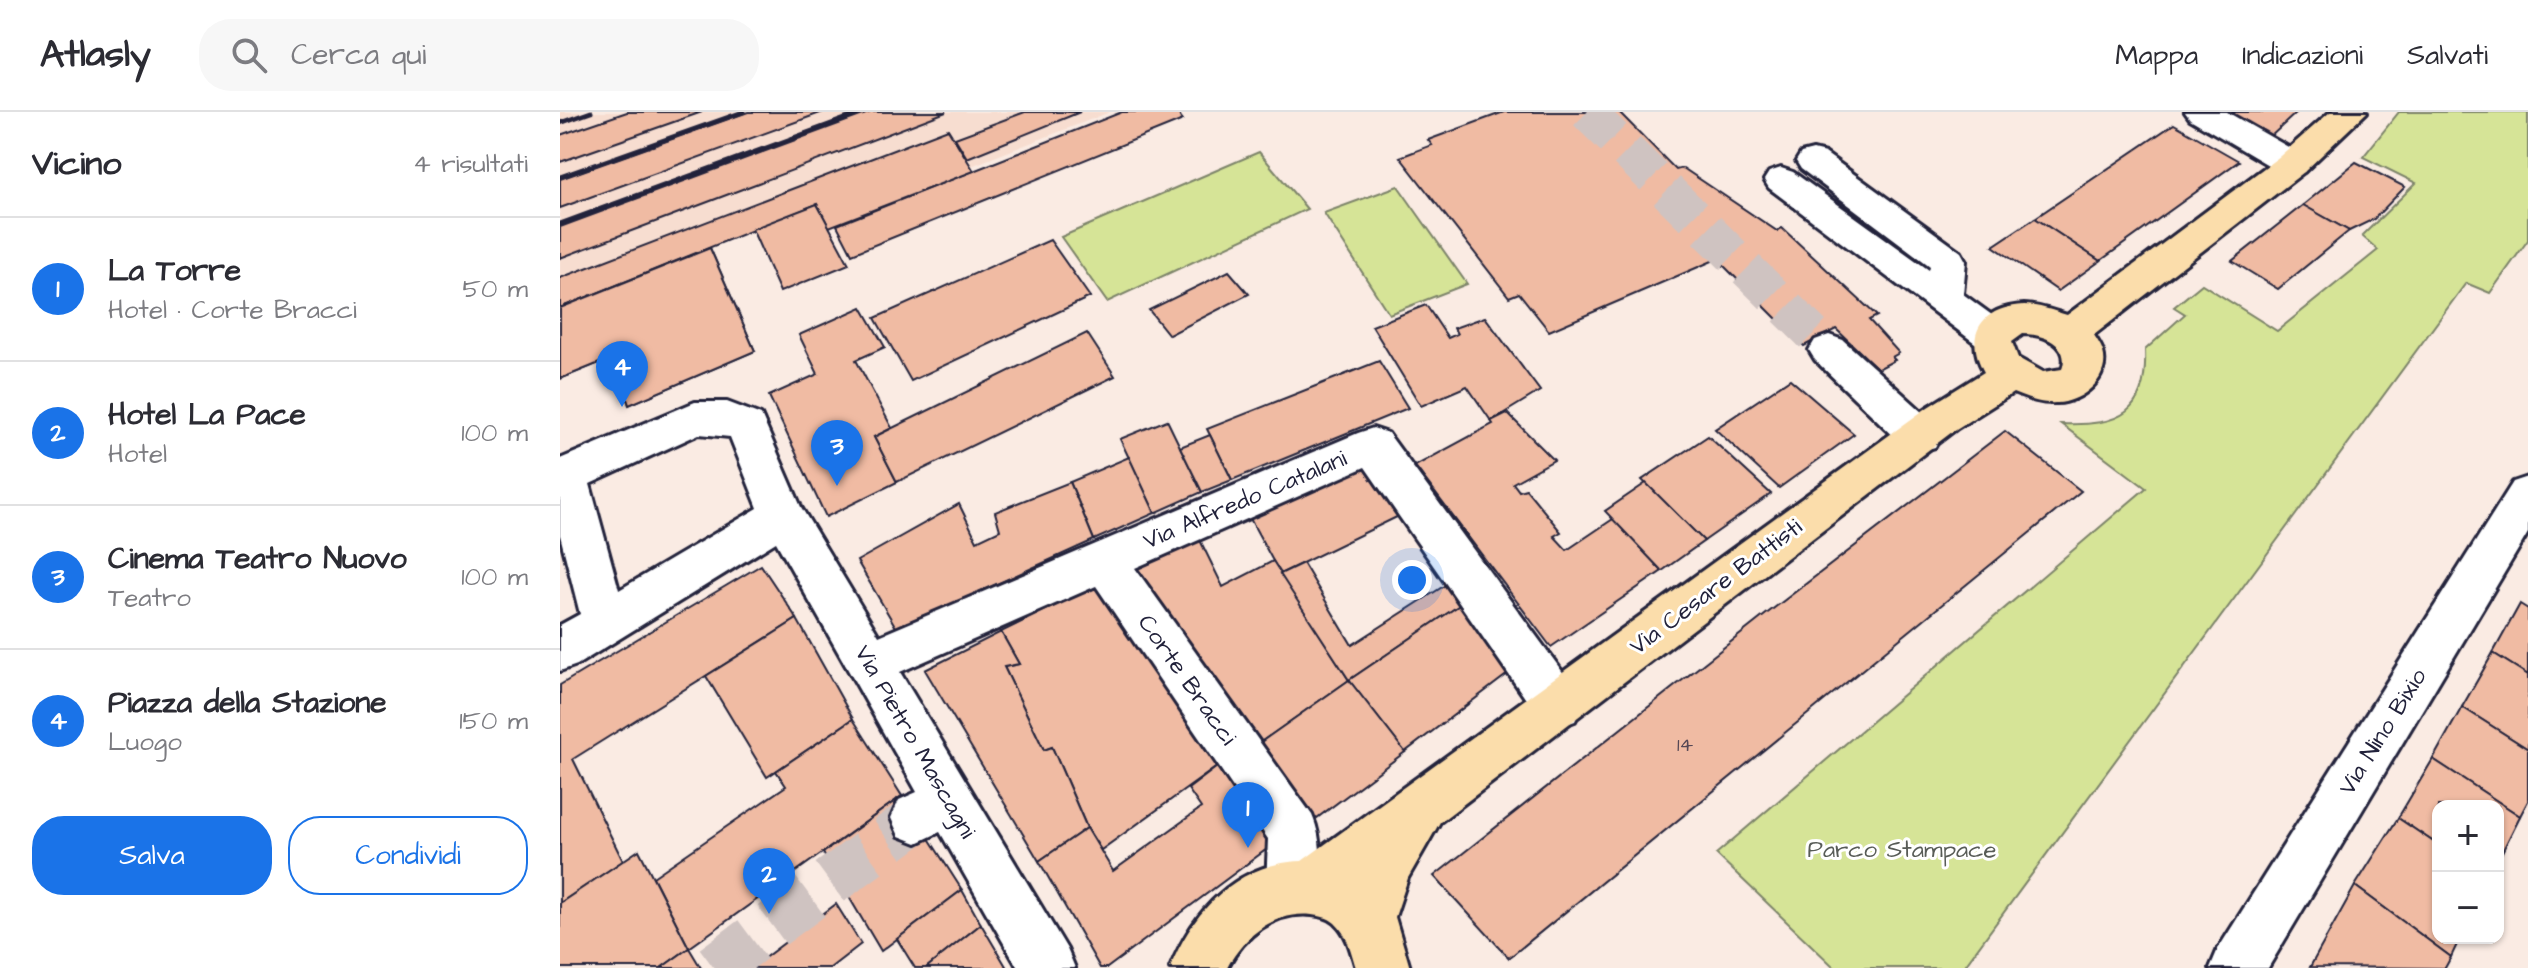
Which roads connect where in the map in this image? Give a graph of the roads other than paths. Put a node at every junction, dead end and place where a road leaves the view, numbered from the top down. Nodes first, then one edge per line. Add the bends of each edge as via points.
1 (2202, 112) edge
2 (2350, 112) edge
3 (2292, 164) junction
4 (1946, 289) junction
5 (2070, 333) junction
6 (1993, 336) junction
7 (1829, 350) tunnel mouth
8 (2011, 375) junction
9 (1920, 435) junction
10 (563, 477) edge
11 (2528, 495) edge
12 (783, 515) junction
13 (1104, 561) junction
14 (605, 623) junction
15 (560, 650) edge
16 (869, 663) junction
17 (1558, 705) junction
18 (1424, 804) junction
19 (1301, 887) junction
20 (1384, 952) edge
21 (1194, 961) edge
22 (1048, 968) edge
23 (2237, 968) edge

1 - 3 street
2 - 3 main road
3 - 5 main road
4 - 4 street via 1902,293 1890,287 1789,175 1940,253 1948,261
4 - 6 street
5 - 6 main road via 2027,319 2013,321
5 - 8 main road via 2086,355 2082,376 2073,383 2044,388
6 - 8 main road via 1995,357
7 - 9 street
8 - 9 main road, Via Cesare Battisti
9 - 17 main road, Via Cesare Battisti
10 - 12 street, Via Pietro Mascagni via 695,418 727,418 746,426
10 - 14 street
11 - 23 street, Via Nino Bixio
12 - 14 street
12 - 16 street, Via Pietro Mascagni
13 - 16 street, Via Alfredo Catalani
13 - 17 street, Via Alfredo Catalani via 1373,445
13 - 19 street, Corte Bracci via 1294,833
14 - 15 street
16 - 22 street, Via Pietro Mascagni
17 - 18 main road, Via Cesare Battisti
18 - 19 main road, Via Cesare Battisti
18 - 20 main road, Via Cesare Battisti via 1386,864
19 - 20 main road via 1332,892 1352,904
19 - 21 main road, Via Cesare Battisti via 1267,893 1243,905

